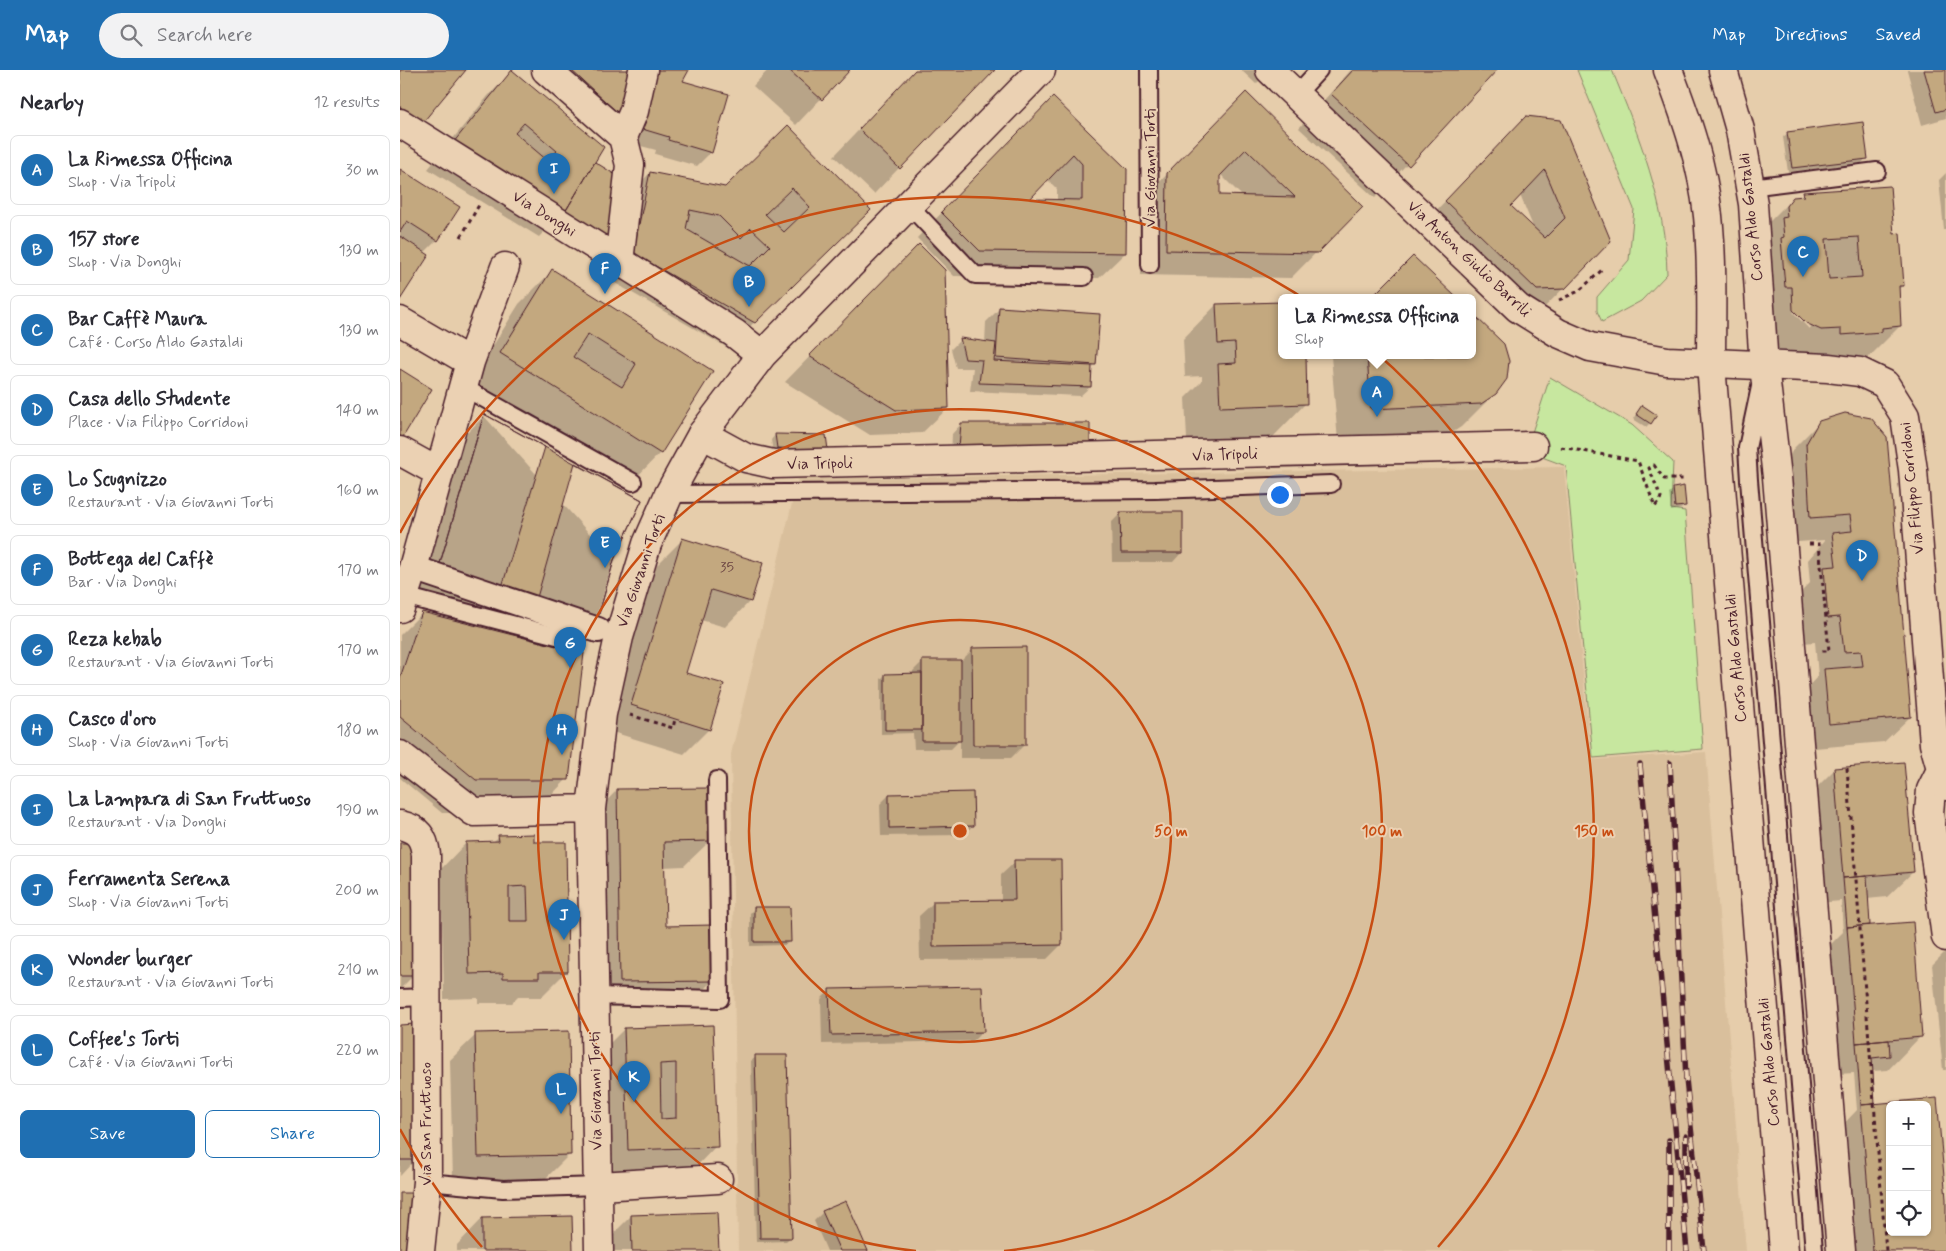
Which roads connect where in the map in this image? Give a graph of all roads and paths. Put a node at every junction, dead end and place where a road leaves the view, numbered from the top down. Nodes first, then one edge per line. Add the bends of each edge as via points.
1 (546, 70) edge
2 (643, 70) edge
3 (1041, 70) edge
4 (1149, 70) edge
5 (1270, 70) edge
6 (1319, 70) edge
7 (1668, 70) edge
8 (1723, 70) edge
9 (1296, 94) junction
10 (400, 123) edge
11 (623, 137) junction
12 (1877, 171) dead end
13 (1750, 186) junction
14 (483, 198) dead end
15 (908, 204) junction
16 (461, 237) dead end
17 (620, 262) junction
18 (1150, 265) dead end
19 (505, 267) dead end
20 (1602, 270) dead end
21 (1084, 277) dead end
22 (1553, 301) dead end
23 (400, 321) edge
24 (762, 355) junction
25 (1711, 365) junction
26 (1764, 366) junction
27 (466, 375) junction
28 (702, 434) junction
29 (1533, 446) joint
30 (400, 451) edge
31 (438, 472) junction
32 (1684, 479) dead end
33 (633, 482) dead end
34 (1331, 484) dead end
35 (669, 494) junction
36 (1806, 544) dead end
37 (413, 568) junction
38 (402, 602) edge
39 (598, 630) dead end
40 (557, 636) dead end
41 (1816, 652) dead end
42 (636, 717) dead end
43 (676, 719) dead end
44 (400, 755) edge
45 (1847, 768) dead end
46 (1943, 779) edge
47 (717, 780) dead end
48 (592, 809) junction
49 (404, 826) edge
50 (1946, 937) edge
51 (594, 996) junction
52 (413, 998) edge
53 (718, 1179) dead end
54 (427, 1182) junction
55 (598, 1186) junction
56 (420, 1251) edge
57 (600, 1251) edge
58 (1784, 1251) edge
59 (1814, 1251) edge
60 (1841, 1251) edge
61 (1886, 1251) edge

1 - 11 street
2 - 11 street via 634,111
3 - 15 street, Via Giovanni Torti
4 - 18 lane, Via Giovanni Torti
5 - 9 street, Via Anton Giulio Barrili
6 - 9 lane
7 - 25 street, Corso Aldo Gastaldi via 1700,166 1708,214
8 - 13 street, Corso Aldo Gastaldi via 1740,130
9 - 25 street, Via Anton Giulio Barrili via 1518,308 1558,333 1590,347 1667,361
10 - 17 street, Via Donghi
11 - 17 street via 630,165
12 - 13 lane
13 - 26 street, Corso Aldo Gastaldi
14 - 16 path
15 - 21 lane via 975,275
15 - 24 street, Via Giovanni Torti
17 - 24 street, Via Donghi via 734,333
19 - 27 street
20 - 22 path via 1579,291 1566,299
23 - 27 street
24 - 28 street, Via Giovanni Torti
25 - 26 street, Via Filippo Corridoni
25 - 58 street, Corso Aldo Gastaldi
26 - 46 street, Via Filippo Corridoni via 1796,365 1860,372 1885,384 1905,416 1913,470 1934,744
26 - 59 lane, Corso Aldo Gastaldi via 1747,448
26 - 60 street, Corso Aldo Gastaldi via 1777,477
27 - 31 street
27 - 33 lane
28 - 29 street, Via Tripoli via 746,458 773,464
28 - 35 street, Via Giovanni Torti
29 - 32 path via 1574,448 1638,460 1655,507 1661,498 1649,468 1654,465 1664,479
30 - 31 street
31 - 37 street
34 - 35 lane via 1155,490
35 - 48 street, Via Giovanni Torti via 647,544 619,637 602,714
36 - 41 path via 1819,544 1829,650
37 - 38 street
37 - 39 street, Via Giovanni Torti
38 - 40 lane
42 - 43 path via 673,728
44 - 48 street via 474,812
45 - 61 path
46 - 50 street, Via Filippo Corridoni via 1931,790 1929,813
47 - 51 lane via 720,998
48 - 51 street, Via Giovanni Torti
49 - 52 street, Via San Fruttuoso via 418,831 425,842 426,855
51 - 55 street, Via Giovanni Torti
52 - 54 street, Via San Fruttuoso
53 - 55 street
54 - 55 lane via 503,1189
54 - 56 street, Via San Fruttuoso
55 - 57 street, Via Giovanni Torti

